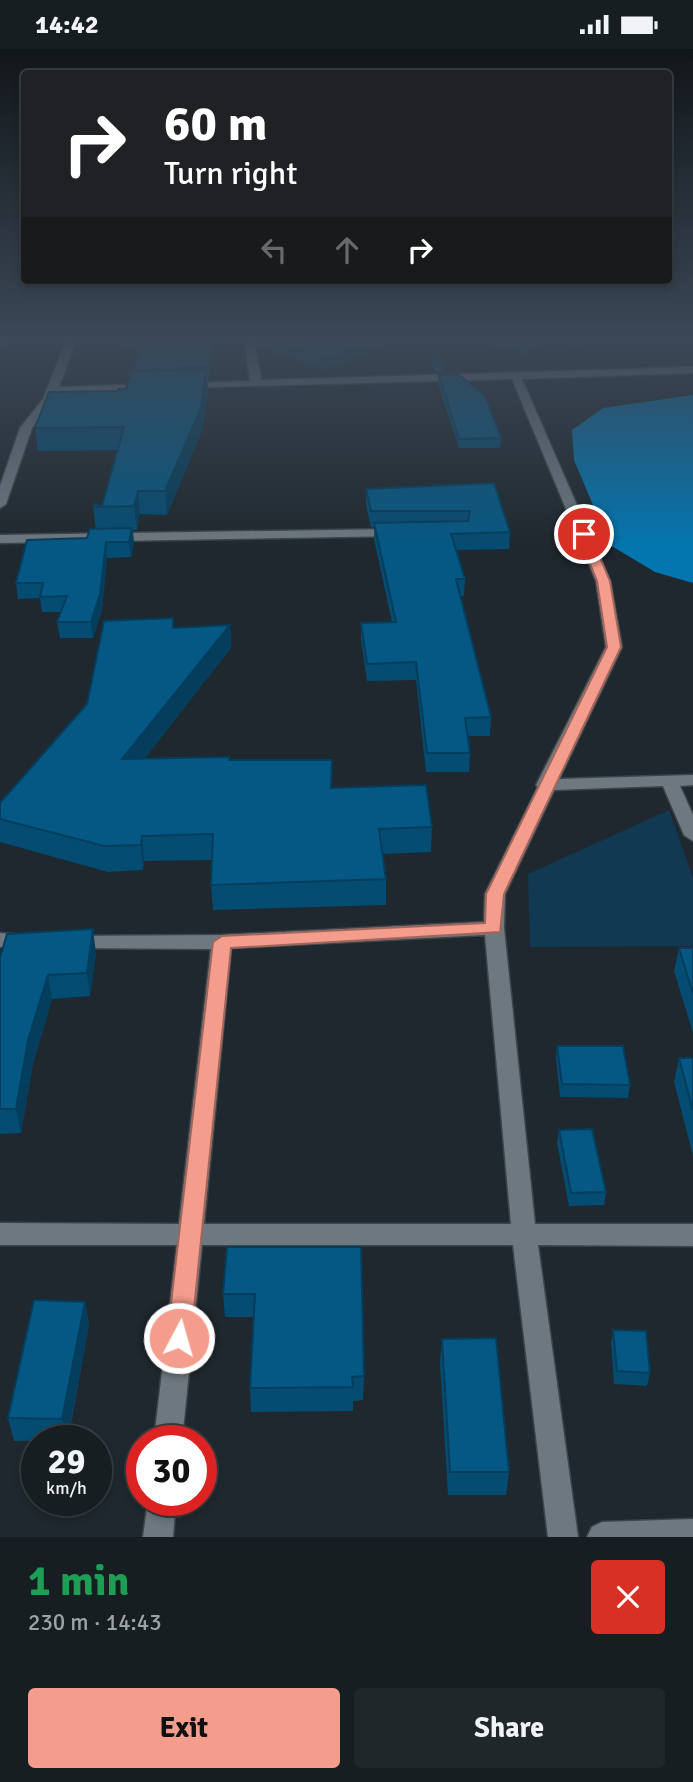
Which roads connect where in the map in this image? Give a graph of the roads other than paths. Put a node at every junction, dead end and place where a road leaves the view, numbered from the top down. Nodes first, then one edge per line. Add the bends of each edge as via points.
1 (38, 410) edge
2 (531, 410) edge
3 (0, 504) edge
4 (406, 533) edge
5 (0, 539) edge
6 (693, 780) edge
7 (669, 781) junction
8 (545, 785) junction
9 (693, 835) edge
10 (494, 928) junction
11 (0, 940) edge
12 (222, 942) junction
13 (0, 1234) edge
14 (190, 1235) junction
15 (524, 1235) junction
16 (693, 1235) edge
17 (170, 1425) edge
18 (160, 1516) edge
19 (693, 1534) edge
20 (158, 1537) edge
21 (564, 1537) edge
22 (602, 1537) edge

1 - 3 street via 26,428
2 - 8 street via 603,581 614,647
4 - 5 street
6 - 7 street
7 - 8 street
7 - 9 street
8 - 10 street via 495,894
10 - 12 street
10 - 15 street
11 - 12 street
12 - 14 street
13 - 14 street
14 - 15 street
14 - 17 street
15 - 16 street
15 - 21 street
18 - 20 street
19 - 22 street

